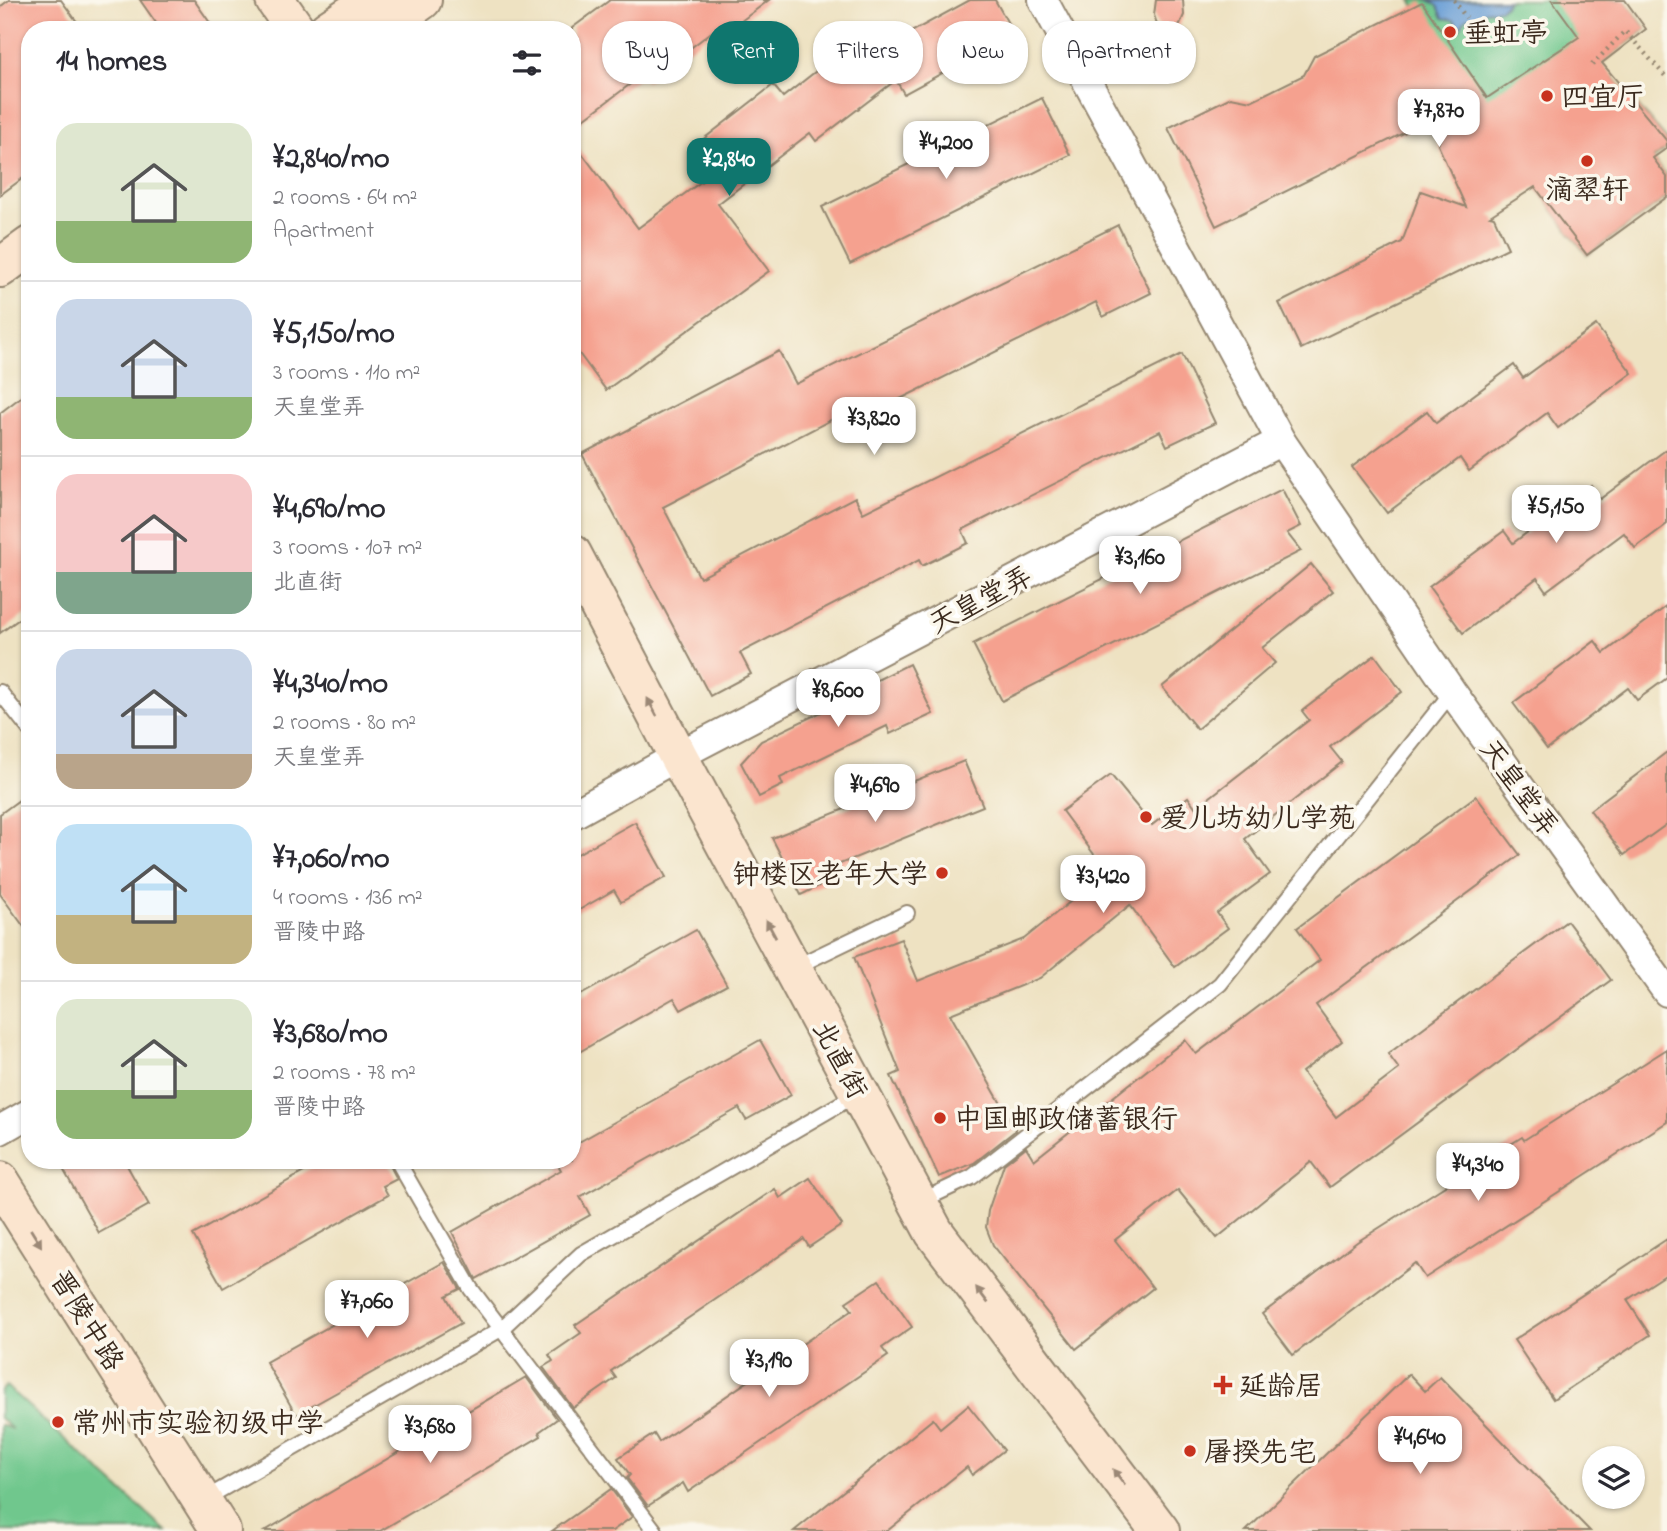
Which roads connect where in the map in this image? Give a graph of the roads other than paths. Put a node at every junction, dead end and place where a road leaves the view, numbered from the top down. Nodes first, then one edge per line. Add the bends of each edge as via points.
1 (275, 0) edge
2 (373, 0) edge
3 (422, 0) edge
4 (1043, 0) edge
5 (290, 21) edge
6 (342, 21) edge
7 (393, 21) edge
8 (21, 253) edge
9 (0, 268) edge
10 (21, 283) edge
11 (0, 298) edge
12 (1281, 441) junction
13 (581, 571) edge
14 (0, 692) edge
15 (1452, 692) junction
16 (21, 719) edge
17 (678, 757) junction
18 (581, 809) edge
19 (907, 913) dead end
20 (792, 968) junction
21 (1667, 992) edge
22 (859, 1093) junction
23 (21, 1118) edge
24 (0, 1130) edge
25 (402, 1169) edge
26 (0, 1181) edge
27 (918, 1202) junction
28 (500, 1329) junction
29 (212, 1516) edge
30 (654, 1531) edge
31 (1160, 1531) edge

1 - 5 street
2 - 6 street
3 - 7 street
4 - 12 street, 天皇堂弄
8 - 9 street
10 - 11 street
12 - 15 street, 天皇堂弄
12 - 17 street, 天皇堂弄
17 -> 13 street, 北直街
14 - 16 lane
15 - 21 street, 天皇堂弄
15 - 27 lane via 1220,984 972,1177
17 - 18 street, 天皇堂弄
20 -> 17 street, 北直街
19 - 20 lane
20 - 22 street, 北直街
22 - 27 street, 北直街
22 - 28 lane via 581,1254
23 - 24 street
25 - 28 lane via 471,1289
26 -> 29 street, 晋陵中路
31 -> 27 street, 北直街 via 934,1232
28 - 29 lane
28 - 30 lane

